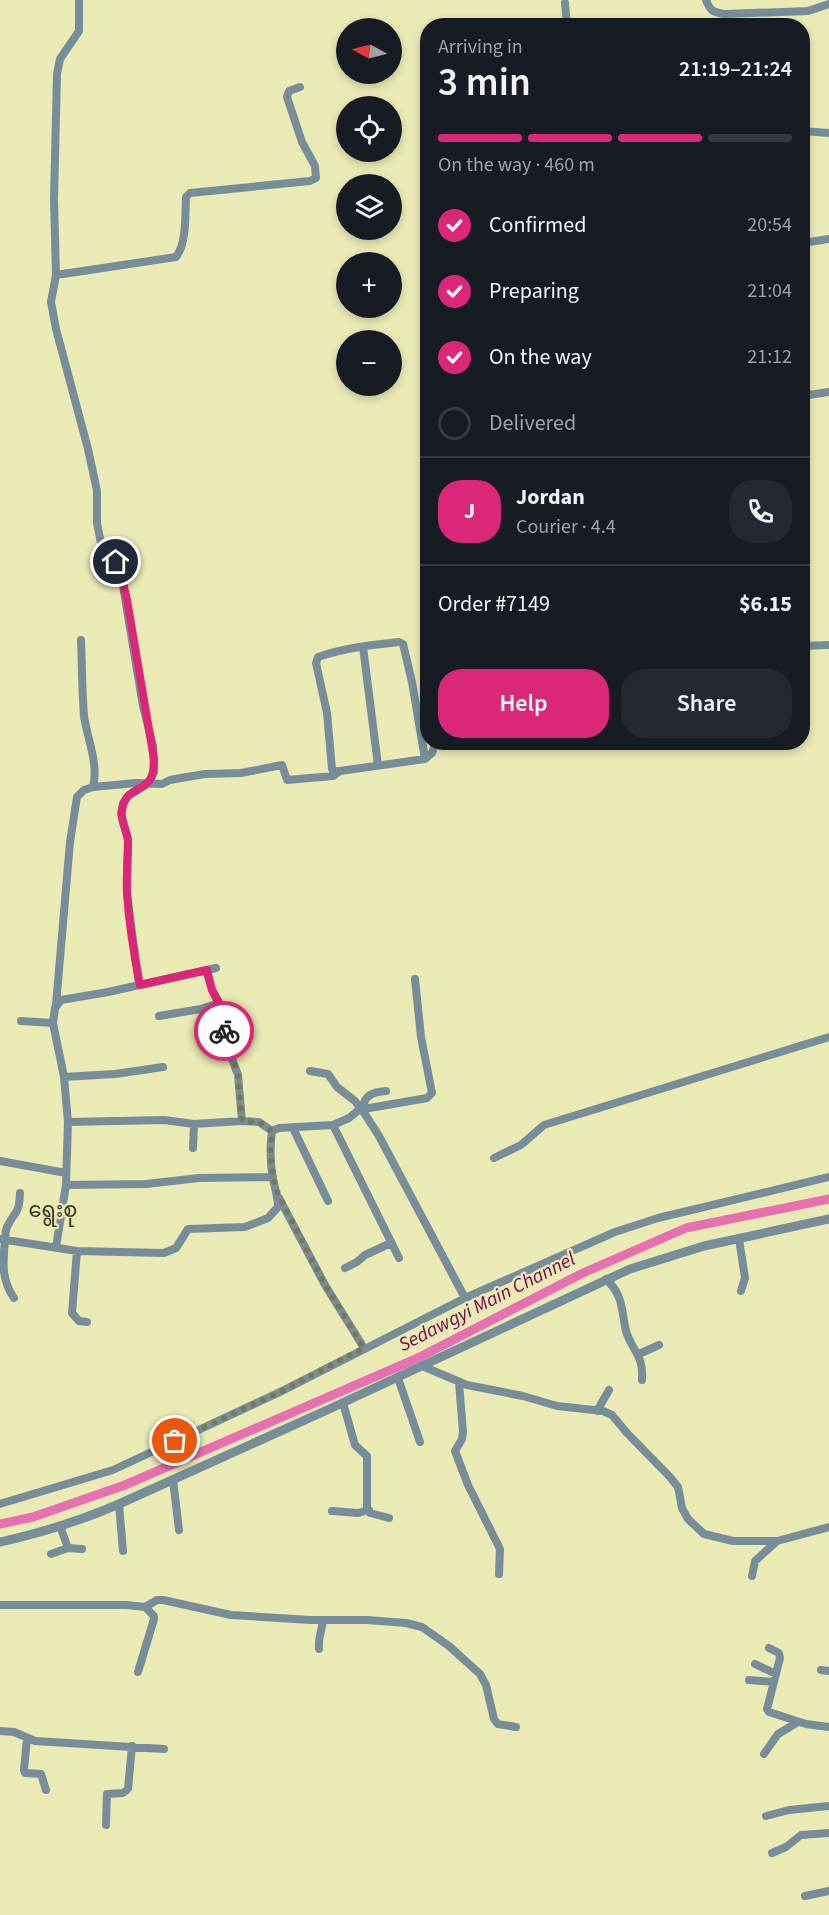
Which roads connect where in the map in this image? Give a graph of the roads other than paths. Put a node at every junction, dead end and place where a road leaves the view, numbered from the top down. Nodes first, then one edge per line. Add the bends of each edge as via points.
1 (79, 0) edge
2 (706, 0) edge
3 (565, 3) dead end
4 (829, 4) edge
5 (566, 18) edge
6 (300, 87) dead end
7 (810, 132) edge
8 (829, 133) edge
9 (829, 239) edge
10 (810, 242) edge
11 (57, 276) junction
12 (829, 392) edge
13 (810, 395) edge
14 (81, 640) dead end
15 (829, 645) edge
16 (810, 646) edge
17 (363, 647) junction
18 (420, 730) edge
19 (423, 750) edge
20 (433, 750) edge
21 (425, 759) junction
22 (378, 765) junction
23 (340, 771) junction
24 (149, 783) junction
25 (93, 787) junction
26 (216, 968) dead end
27 (207, 970) junction
28 (415, 979) dead end
29 (140, 985) junction
30 (219, 1003) junction
31 (56, 1005) junction
32 (159, 1016) dead end
33 (21, 1021) dead end
34 (53, 1023) junction
35 (829, 1036) edge
36 (163, 1067) dead end
37 (310, 1071) dead end
38 (64, 1077) junction
39 (386, 1090) dead end
40 (362, 1108) junction
41 (242, 1121) junction
42 (68, 1122) junction
43 (194, 1124) junction
44 (333, 1125) junction
45 (293, 1128) junction
46 (272, 1131) junction
47 (193, 1148) dead end
48 (494, 1158) dead end
49 (0, 1161) edge
50 (66, 1173) junction
51 (273, 1177) junction
52 (829, 1177) edge
53 (66, 1185) junction
54 (20, 1193) dead end
55 (278, 1194) junction
56 (328, 1201) dead end
57 (829, 1219) edge
58 (739, 1239) junction
59 (3, 1240) edge
60 (391, 1243) junction
61 (56, 1247) junction
62 (77, 1251) junction
63 (399, 1258) dead end
64 (345, 1268) dead end
65 (606, 1279) junction
66 (741, 1291) dead end
67 (14, 1298) dead end
68 (465, 1298) junction
69 (87, 1322) dead end
70 (659, 1345) dead end
71 (364, 1348) junction
72 (639, 1354) junction
73 (422, 1366) junction
74 (398, 1378) junction
75 (642, 1380) dead end
76 (459, 1383) junction
77 (609, 1390) dead end
78 (343, 1403) junction
79 (597, 1411) junction
80 (420, 1442) dead end
81 (173, 1480) junction
82 (0, 1504) edge
83 (118, 1504) junction
84 (369, 1510) junction
85 (332, 1511) dead end
86 (389, 1518) dead end
87 (60, 1526) junction
88 (829, 1527) edge
89 (179, 1530) dead end
90 (0, 1542) edge
91 (777, 1542) junction
92 (68, 1548) junction
93 (82, 1548) dead end
94 (123, 1551) dead end
95 (51, 1554) dead end
96 (499, 1574) dead end
97 (752, 1576) dead end
98 (0, 1605) edge
99 (145, 1607) junction
100 (323, 1620) junction
101 (769, 1648) dead end
102 (319, 1649) dead end
103 (755, 1664) dead end
104 (138, 1672) dead end
105 (775, 1678) junction
106 (749, 1680) dead end
107 (798, 1722) junction
108 (516, 1727) dead end
109 (829, 1727) edge
110 (0, 1731) edge
111 (27, 1738) junction
112 (132, 1746) junction
113 (164, 1749) dead end
114 (764, 1754) dead end
115 (46, 1790) dead end
116 (829, 1806) edge
117 (766, 1816) dead end
118 (106, 1825) dead end
119 (829, 1833) edge
120 (772, 1853) dead end
121 (829, 1891) edge
122 (805, 1896) dead end

1 - 11 street via 80,28 60,59 57,74
2 - 4 street via 714,13 724,14 808,11
3 - 5 street
6 - 11 street via 287,97 302,142 315,166 316,178 190,193 186,197 182,242 176,257
7 - 8 street
9 - 10 street
11 - 24 street via 51,302 97,491 101,543 119,567 127,600 153,746 154,772
12 - 13 street
14 - 25 street via 84,717
15 - 16 street
17 - 18 street via 403,644
17 - 22 street
17 - 23 street via 336,651 316,660 327,713 332,769
19 - 21 street
20 - 21 street
21 - 22 street
22 - 23 street
23 - 24 street via 333,776 287,780 282,765
24 - 25 street
24 - 29 street via 128,796 121,814 128,839 127,894
25 - 31 street via 77,797
26 - 27 street
27 - 29 street
27 - 30 street
28 - 40 street via 432,1093 427,1098
29 - 31 street via 61,1000
30 - 32 street via 201,1010
30 - 41 street via 225,1040 238,1075
31 - 34 street
33 - 34 street
34 - 38 street
35 - 48 street via 544,1125 521,1145
36 - 38 street
37 - 40 street via 328,1074
38 - 42 street
39 - 40 street via 368,1095
40 - 44 street
40 - 68 street
41 - 43 street
41 - 46 street via 259,1122
42 - 43 street via 164,1120
42 - 50 street
43 - 47 street
44 - 45 street
44 - 60 street
45 - 46 street
45 - 56 street
46 - 51 street
49 - 50 street
50 - 53 street
51 - 53 street
51 - 55 street
52 - 68 street via 658,1218
53 - 61 street
54 - 59 street via 19,1210
55 - 62 street via 278,1207 268,1218 244,1227 188,1229 176,1248 164,1253
55 - 71 street via 325,1285
57 - 58 street
58 - 65 street via 677,1253
58 - 66 street via 745,1278
59 - 61 street
59 - 67 street via 3,1273
60 - 63 street
60 - 64 street
61 - 62 street
62 - 69 street via 72,1313 79,1321
65 - 72 street via 622,1304 626,1330
65 - 73 street
68 - 71 street
70 - 72 street
71 - 82 street via 113,1470
72 - 75 street
73 - 74 street
73 - 76 street
74 - 78 street
74 - 80 street
76 - 79 street via 557,1406
76 - 96 street via 463,1432 455,1451 501,1550
77 - 79 street
78 - 81 street
78 - 84 street via 355,1445 367,1456
79 - 91 street via 612,1414 670,1477 678,1487 688,1520 704,1534
81 - 83 street
81 - 89 street
83 - 87 street
83 - 94 street
84 - 85 street
84 - 86 street
87 - 90 street
87 - 92 street
88 - 91 street
91 - 97 street via 755,1561
92 - 93 street
92 - 95 street
98 - 99 street
99 - 100 street via 163,1600 231,1615
99 - 104 street via 154,1619
100 - 102 street
100 - 108 street via 391,1621 429,1631 483,1677 498,1724
101 - 105 street via 779,1653 780,1658
103 - 105 street
105 - 106 street
105 - 107 street via 768,1712
107 - 109 street
107 - 114 street via 778,1734
110 - 111 street
111 - 112 street
111 - 115 street via 25,1773 41,1774
112 - 113 street
112 - 118 street via 128,1789 107,1794
116 - 117 street
119 - 120 street via 801,1835
121 - 122 street

